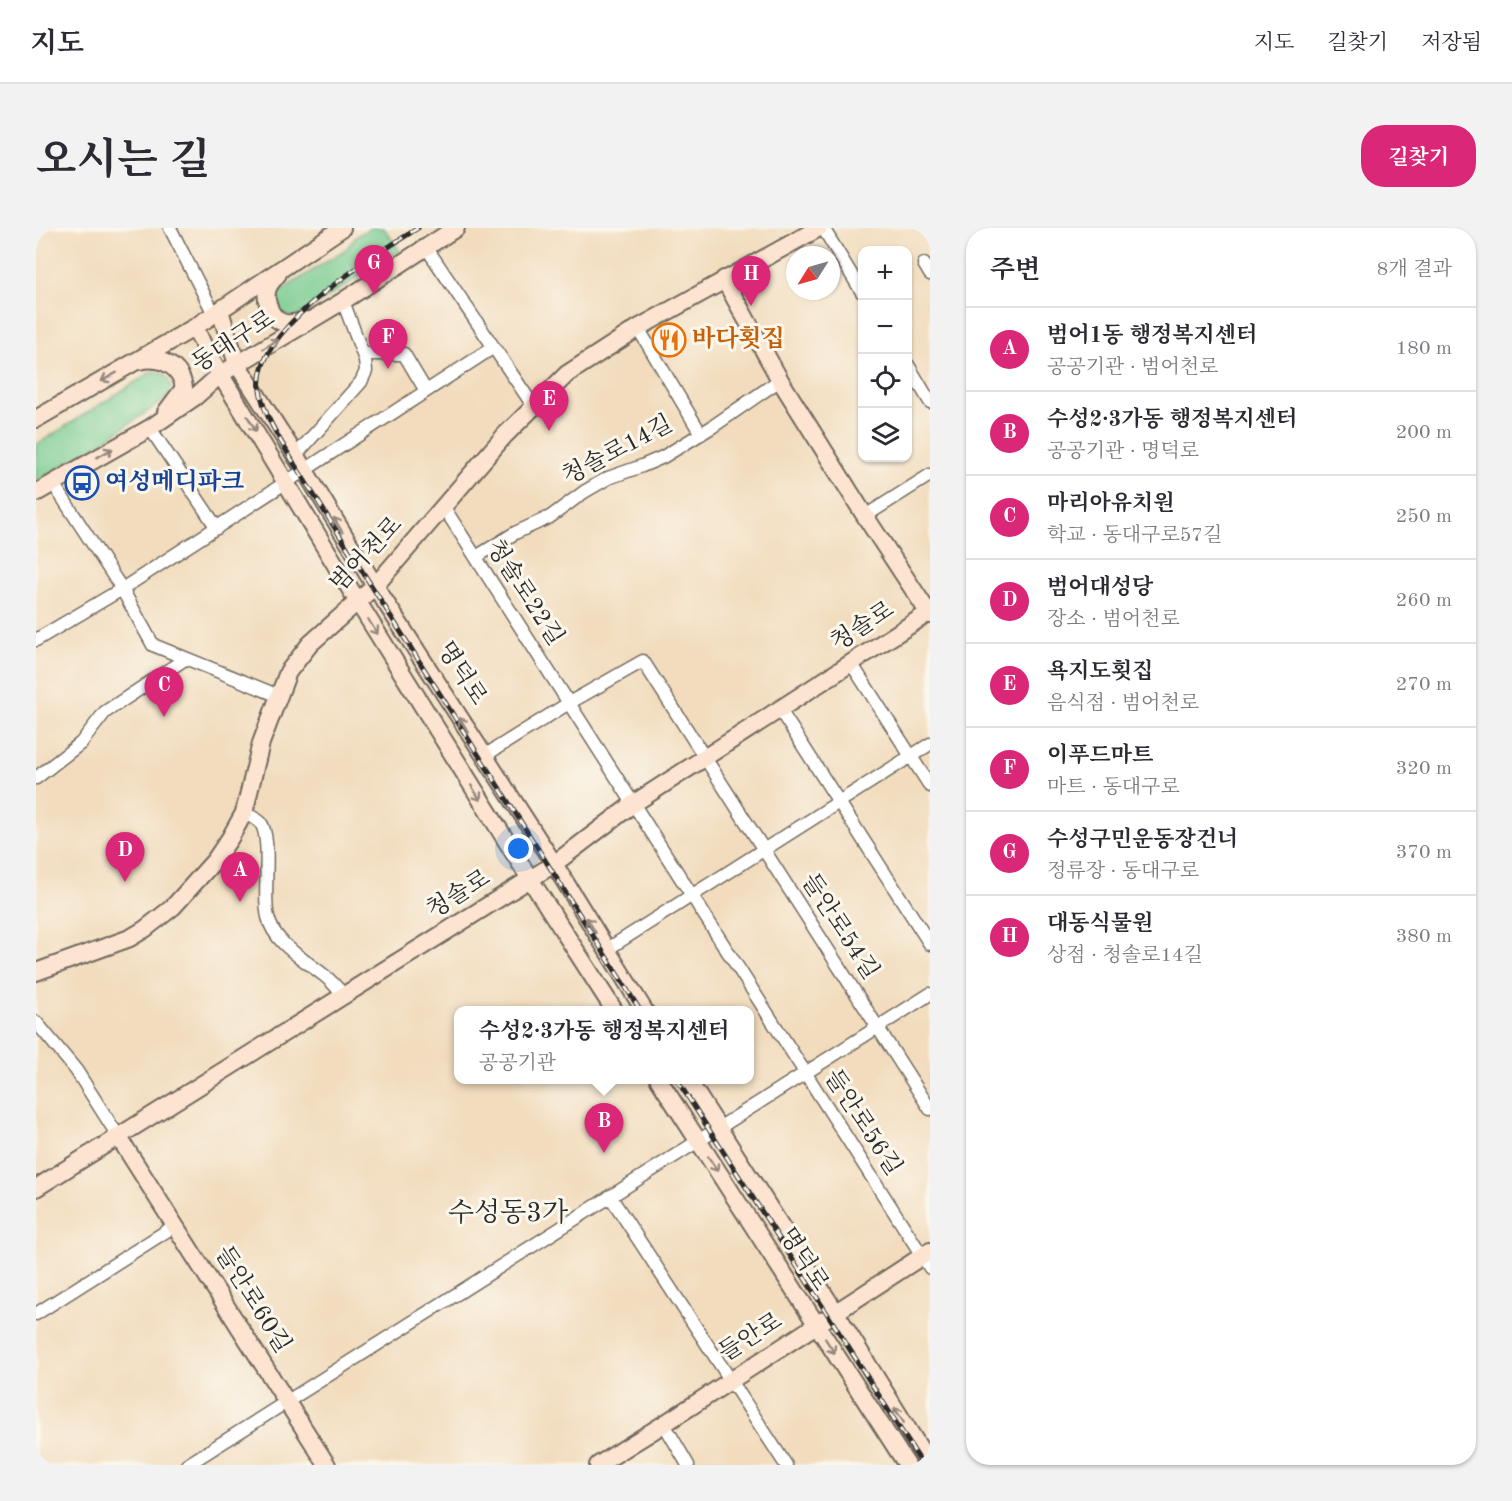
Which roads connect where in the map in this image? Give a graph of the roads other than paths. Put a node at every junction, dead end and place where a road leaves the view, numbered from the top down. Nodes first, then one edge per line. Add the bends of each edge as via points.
1 (170, 228) edge
2 (342, 228) edge
3 (456, 228) edge
4 (821, 228) edge
5 (426, 248) junction
6 (282, 268) junction
7 (724, 279) junction
8 (264, 280) junction
9 (858, 286) edge
10 (344, 301) junction
11 (217, 312) junction
12 (321, 314) junction
13 (195, 327) junction
14 (638, 328) junction
15 (226, 335) junction
16 (494, 347) junction
17 (160, 348) junction
18 (205, 349) junction
19 (363, 354) junction
20 (135, 362) junction
21 (237, 364) junction
22 (221, 365) junction
23 (912, 372) edge
24 (780, 380) junction
25 (426, 391) junction
26 (930, 402) edge
27 (534, 407) junction
28 (36, 419) edge
29 (154, 425) junction
30 (701, 434) junction
31 (300, 462) junction
32 (930, 475) edge
33 (287, 482) junction
34 (53, 483) junction
35 (36, 493) edge
36 (443, 506) junction
37 (865, 516) junction
38 (217, 528) junction
39 (476, 557) junction
40 (375, 586) junction
41 (123, 589) junction
42 (358, 602) junction
43 (930, 613) edge
44 (36, 640) edge
45 (186, 660) junction
46 (851, 663) junction
47 (279, 696) junction
48 (569, 703) junction
49 (780, 710) junction
50 (930, 744) edge
51 (484, 756) junction
52 (911, 756) junction
53 (705, 757) junction
54 (36, 778) edge
55 (930, 786) edge
56 (840, 802) junction
57 (633, 804) junction
58 (244, 813) junction
59 (764, 850) junction
60 (554, 864) junction
61 (530, 879) junction
62 (692, 896) junction
63 (930, 944) edge
64 (606, 950) junction
65 (36, 972) edge
66 (930, 994) edge
67 (344, 995) junction
68 (611, 1006) edge
69 (641, 1006) edge
70 (36, 1022) edge
71 (878, 1027) junction
72 (805, 1073) junction
73 (662, 1084) edge
74 (691, 1084) edge
75 (930, 1109) edge
76 (718, 1127) junction
77 (118, 1136) junction
78 (698, 1140) junction
79 (36, 1188) edge
80 (610, 1196) junction
81 (176, 1225) junction
82 (927, 1258) edge
83 (836, 1312) junction
84 (36, 1314) edge
85 (816, 1325) junction
86 (731, 1379) junction
87 (286, 1400) junction
88 (664, 1424) junction
89 (187, 1465) edge
90 (327, 1465) edge
91 (598, 1465) edge
92 (688, 1465) edge
93 (786, 1465) edge
94 (907, 1465) edge
95 (930, 1465) edge

1 - 11 street
2 - 6 main road, 동대구로
3 - 5 main road, 동대구로
4 - 7 main road, 범어천로
4 - 9 street
5 - 10 main road, 동대구로
5 - 16 street
6 - 8 main road, 동대구로
6 - 12 main road via 268,287 266,300 271,315 278,321 295,323
7 - 14 main road, 범어천로
7 - 24 main road
8 - 11 main road, 동대구로
8 - 15 main road via 237,310
10 - 12 main road, 동대구로
10 - 19 street
11 - 13 main road, 동대구로
11 - 15 main road, 명덕로
21 -> 12 main road, 동대구로
13 - 17 main road, 동대구로
13 - 18 main road
14 - 27 main road, 범어천로 via 567,374
14 - 30 street
15 - 21 main road, 명덕로
15 - 22 main road
16 - 25 street
16 - 27 street
17 - 18 main road via 194,345
17 - 20 main road, 동대구로
18 - 22 main road
19 - 25 street via 411,353
19 - 31 street via 366,371 361,382
20 -> 28 main road, 동대구로
20 - 29 main road via 165,362 174,367 183,382 184,388
21 - 22 main road
21 - 31 main road, 명덕로
22 - 29 main road, 동대구로 via 195,397
22 -> 33 main road, 명덕로
23 - 26 street
24 - 30 street, 청솔로14길
24 - 37 main road
25 - 31 street
27 - 36 main road, 범어천로
34 -> 29 main road, 동대구로
29 - 38 street
30 - 39 street, 청솔로14길 via 642,466 608,478 550,517
31 - 33 street
40 -> 31 main road, 명덕로
32 - 37 street
33 - 38 street
33 - 42 main road, 명덕로
34 - 35 main road, 동대구로
34 - 41 street
36 - 39 street, 청솔로22길
36 - 40 main road, 범어천로
37 - 43 main road
38 - 41 street
39 - 48 street, 청솔로22길
40 - 42 main road, 범어천로
51 -> 40 main road, 명덕로
41 - 44 street
41 - 45 street via 153,645
42 - 47 main road, 범어천로 via 310,644 288,672
42 -> 61 main road, 명덕로
43 - 46 main road, 청솔로
45 - 47 street
45 - 54 street via 105,712 81,743
46 - 49 main road, 청솔로
46 - 52 street
47 - 58 main road, 범어천로 via 261,743
48 - 51 street
48 - 53 street, 들안로54길 via 644,661
48 - 57 street, 청솔로22길
49 - 53 main road, 청솔로
49 - 56 street
50 - 52 street
51 - 60 main road, 명덕로
52 - 55 street
52 - 56 street
53 - 57 main road, 청솔로
53 - 59 street, 들안로54길
56 - 59 street
56 - 63 street
57 - 60 main road, 청솔로
57 - 62 street, 들안로56길
58 - 65 main road, 범어천로 via 215,860 163,915 130,938
58 - 67 street via 260,822 264,833 270,923 289,949
59 - 62 street
59 - 71 street, 들안로54길
60 - 61 main road, 청솔로
64 -> 60 main road, 명덕로
61 - 67 main road, 청솔로
61 - 68 main road, 명덕로
62 - 64 street
62 - 72 street, 들안로56길
64 - 69 main road, 명덕로
66 - 71 street
67 - 77 main road, 청솔로
70 - 77 street via 76,1070
71 - 72 street
71 - 75 street, 들안로54길
72 - 76 street, 들안로56길
72 - 82 street, 들안로56길
73 - 78 main road, 명덕로
74 - 76 main road, 명덕로
76 - 78 street, 들안로56길
76 - 83 main road, 명덕로
77 - 79 main road, 청솔로
77 - 81 main road, 들안로60길
78 - 80 street, 들안로56길
78 -> 85 main road, 명덕로
80 - 86 street
80 - 87 street, 들안로56길
81 - 84 street
81 - 87 main road, 들안로60길
82 - 83 main road, 들안로
83 - 85 main road, 들안로
95 -> 83 main road, 명덕로
85 - 86 main road, 들안로
85 -> 94 main road, 명덕로
86 - 88 main road, 들안로
86 - 93 street
87 - 89 street
87 - 90 main road, 들안로60길
88 - 91 main road, 들안로
88 - 92 street

